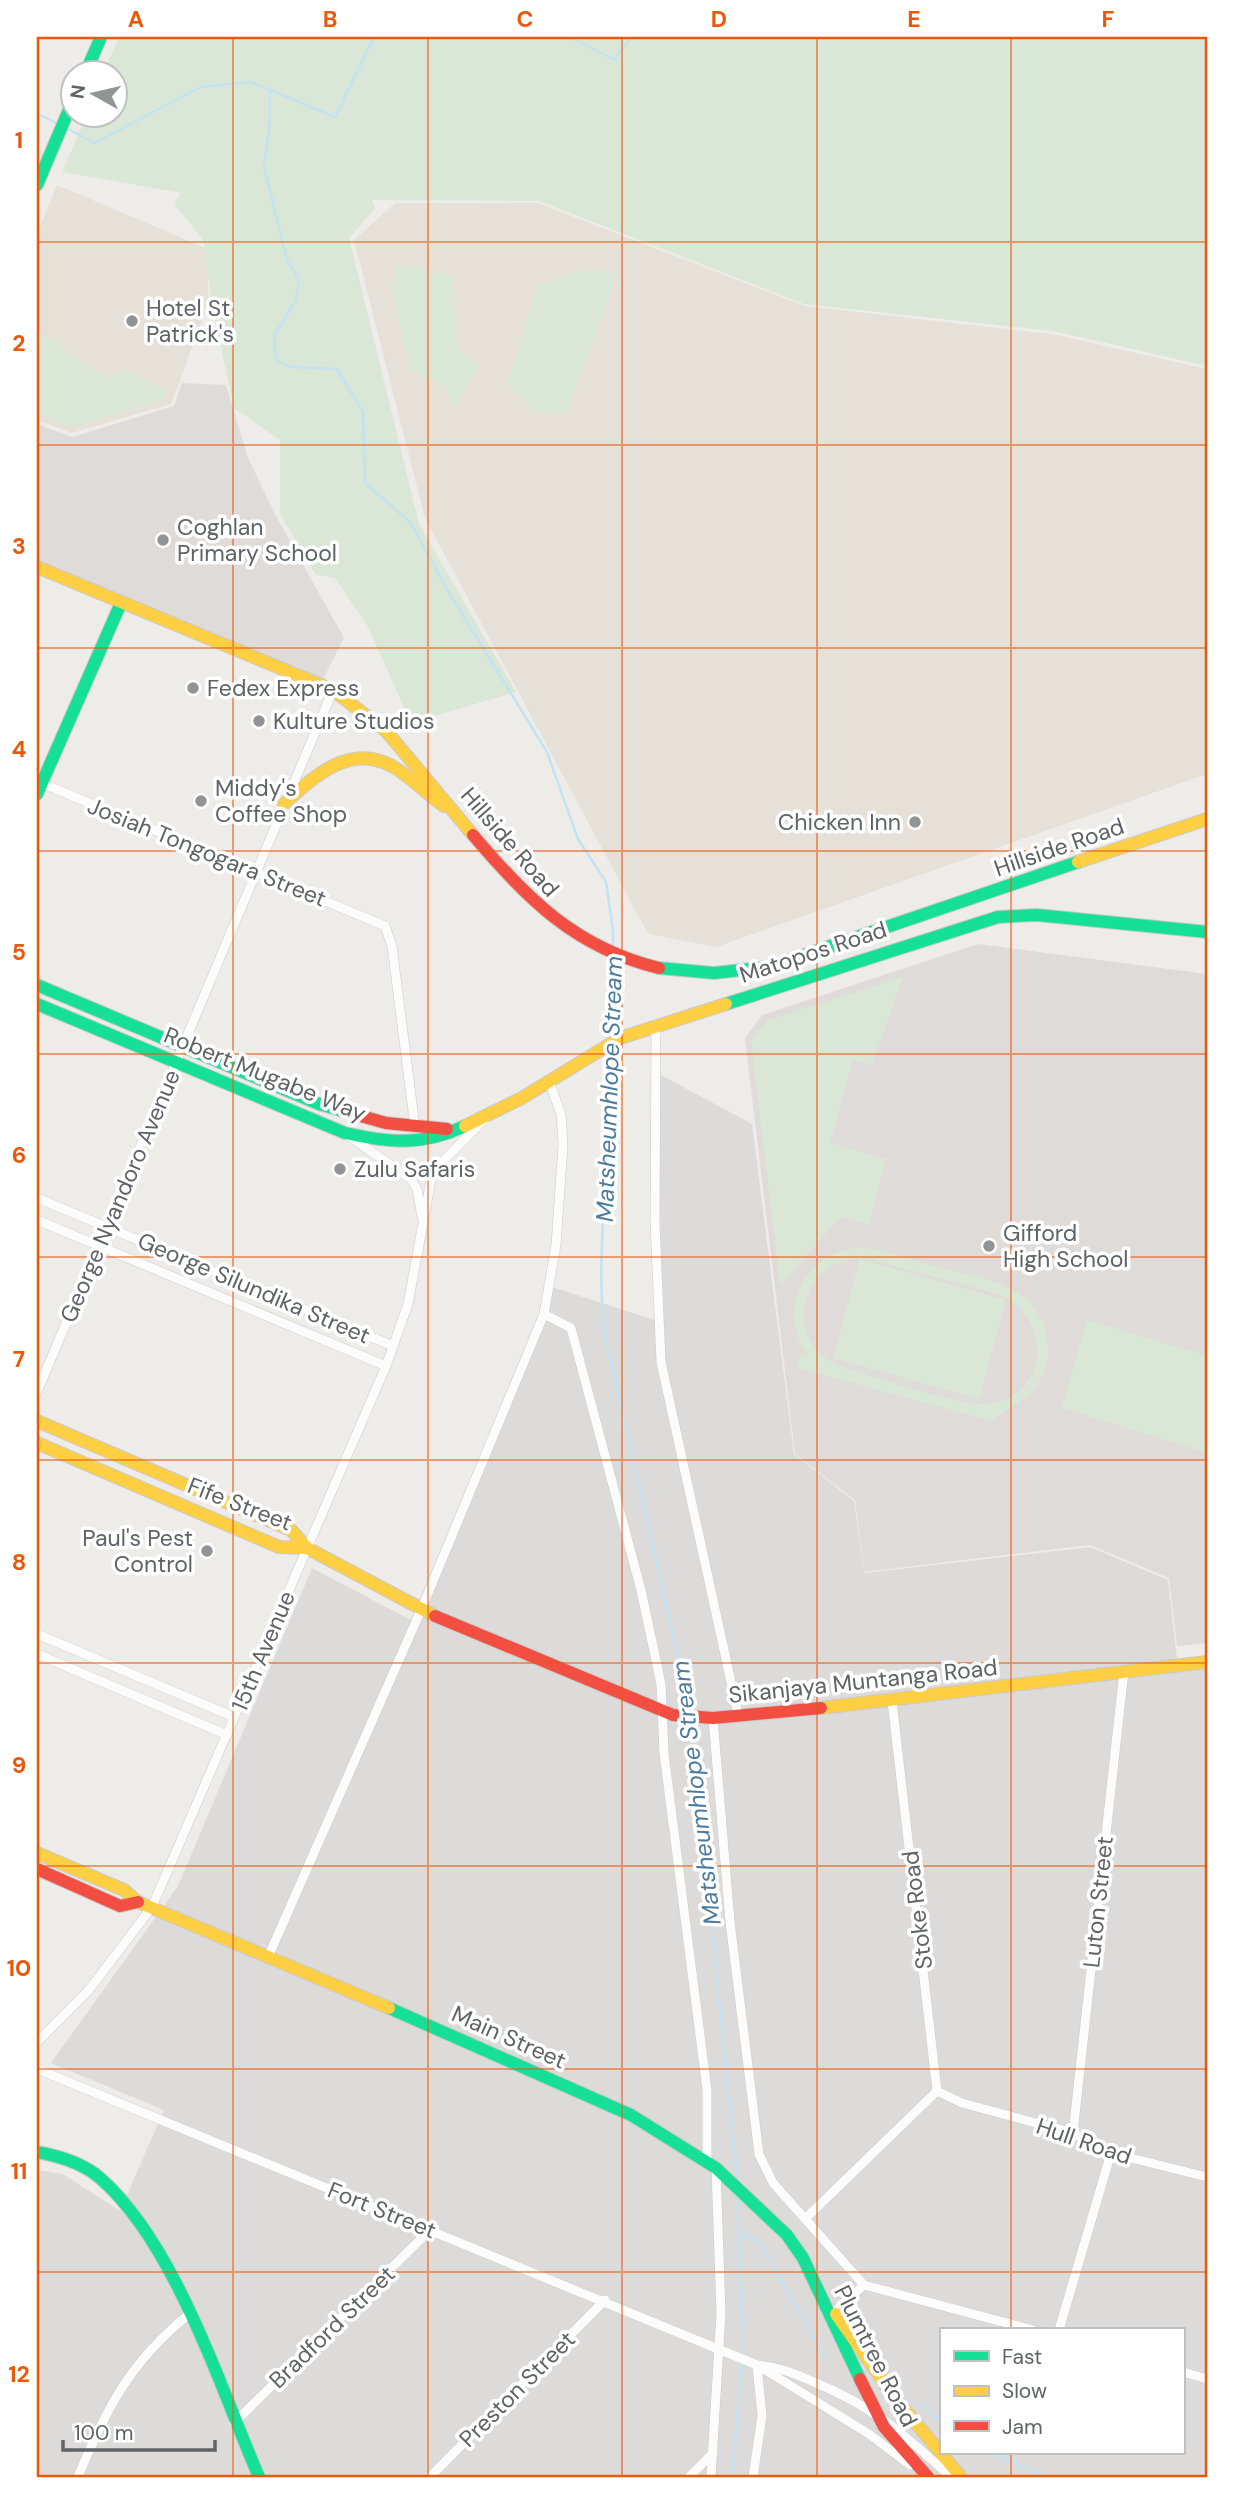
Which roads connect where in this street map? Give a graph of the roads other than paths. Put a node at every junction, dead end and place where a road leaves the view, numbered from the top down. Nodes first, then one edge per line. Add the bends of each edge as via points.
1 (101, 37) edge
2 (91, 60) edge
3 (60, 130) edge
4 (37, 185) edge
5 (37, 567) edge
6 (121, 603) junction
7 (332, 690) junction
8 (38, 786) edge
9 (284, 804) junction
10 (456, 815) junction
11 (1207, 818) edge
12 (256, 873) junction
13 (1207, 932) edge
14 (37, 985) edge
15 (37, 1003) edge
16 (656, 1025) junction
17 (183, 1047) junction
18 (176, 1063) junction
19 (550, 1081) junction
20 (488, 1116) junction
21 (415, 1127) junction
22 (458, 1129) junction
23 (345, 1133) junction
24 (37, 1198) edge
25 (37, 1220) edge
26 (424, 1225) junction
27 (106, 1227) junction
28 (99, 1245) junction
29 (544, 1314) junction
30 (393, 1346) junction
31 (386, 1366) junction
32 (37, 1392) edge
33 (37, 1421) edge
34 (37, 1443) edge
35 (307, 1548) junction
36 (421, 1610) junction
37 (37, 1634) edge
38 (37, 1654) edge
39 (1207, 1662) edge
40 (1124, 1671) junction
41 (892, 1701) junction
42 (668, 1714) junction
43 (738, 1714) junction
44 (234, 1717) junction
45 (708, 1718) junction
46 (227, 1735) junction
47 (37, 1853) edge
48 (37, 1869) edge
49 (138, 1902) junction
50 (152, 1908) junction
51 (269, 1955) junction
52 (37, 2042) edge
53 (37, 2068) edge
54 (937, 2091) junction
55 (1073, 2133) junction
56 (37, 2152) edge
57 (1111, 2153) junction
58 (711, 2164) junction
59 (1207, 2177) edge
60 (806, 2218) junction
61 (430, 2230) junction
62 (814, 2280) junction
63 (864, 2285) junction
64 (605, 2300) junction
65 (835, 2311) junction
66 (188, 2315) junction
67 (1025, 2328) edge
68 (1060, 2328) edge
69 (722, 2351) junction
70 (755, 2364) junction
71 (1184, 2372) edge
72 (1207, 2379) edge
73 (876, 2413) junction
74 (234, 2423) junction
75 (940, 2452) edge
76 (713, 2454) junction
77 (942, 2454) edge
78 (78, 2477) edge
79 (260, 2477) edge
80 (430, 2477) edge
81 (689, 2477) edge
82 (711, 2477) edge
83 (754, 2477) edge
84 (926, 2477) edge
85 (951, 2477) edge
86 (961, 2477) edge

1 - 2 main road
3 - 4 main road
5 - 6 main road, Hillside Road
6 - 7 main road, Hillside Road
6 - 8 main road
7 - 9 street, George Nyandoro Avenue
7 - 10 main road, Hillside Road via 366,710 393,734
8 - 12 street, Josiah Tongogara Street
9 - 10 main road via 316,773 340,761 365,757 394,767
9 - 12 street, George Nyandoro Avenue
10 - 11 main road, Hillside Road via 549,918 601,953 637,966 693,974 769,967
12 - 17 street, George Nyandoro Avenue
12 - 21 street, Josiah Tongogara Street via 385,926 392,946
13 - 16 main road, Matopos Road via 1048,916 998,917
14 - 17 main road, Robert Mugabe Way
15 - 18 main road, Robert Mugabe Way
16 - 19 main road, Matopos Road via 598,1048
16 - 43 street via 655,1223 661,1362
17 - 18 street, George Nyandoro Avenue
17 - 21 main road, Robert Mugabe Way via 352,1116
18 - 23 main road, Robert Mugabe Way
18 - 27 street, George Nyandoro Avenue
19 - 20 main road, Matopos Road
19 - 29 street via 562,1114 564,1145 556,1245
20 - 22 main road, Matopos Road
20 - 26 street, 15th Avenue via 443,1161 431,1180
21 - 22 main road, Robert Mugabe Way
22 - 23 main road, Robert Mugabe Way via 418,1142
23 - 26 street, 15th Avenue via 411,1179
24 - 27 street, George Silundika Street
25 - 28 street, George Silundika Street
26 - 30 street, 15th Avenue via 408,1304
27 - 28 street, George Nyandoro Avenue
27 - 30 street, George Silundika Street
28 - 31 street, George Silundika Street
28 - 32 street, George Nyandoro Avenue
29 - 36 street
29 - 42 street via 571,1328 641,1590
30 - 31 street, 15th Avenue
31 - 35 street, 15th Avenue
33 - 35 main road, Fife Street via 291,1530
34 - 35 main road, Fife Street via 279,1547
35 - 36 main road, Sikanjaya Muntanga Road
35 - 44 street, 15th Avenue
36 - 42 main road, Sikanjaya Muntanga Road
36 - 51 street
37 - 44 street
38 - 46 street
39 - 40 main road, Sikanjaya Muntanga Road
40 - 41 main road, Sikanjaya Muntanga Road
40 - 55 street, Luton Street
41 - 43 main road, Sikanjaya Muntanga Road
41 - 54 street, Stoke Road
42 - 45 main road, Sikanjaya Muntanga Road
42 - 58 street via 664,1753 707,2090
43 - 45 main road, Sikanjaya Muntanga Road
44 - 46 street, 15th Avenue
45 - 60 street via 756,2142 773,2183
46 - 50 street, 15th Avenue
47 - 49 main road via 124,1890
48 - 49 main road via 120,1906
49 - 50 main road, Main Street
50 - 51 main road, Main Street
50 - 52 street, 15th Avenue via 88,1991
51 - 58 main road, Main Street via 631,2115
53 - 61 street, Fort Street
54 - 55 street, Hull Road via 962,2103
54 - 60 street
55 - 57 street, Hull Road
56 - 66 main road via 75,2164 113,2190 152,2244
57 - 59 street, Hull Road
57 - 68 street
58 - 62 main road, Main Street via 787,2235
58 - 69 street
60 - 63 street
61 - 64 street, Fort Street
61 - 74 street, Bradford Street
62 - 65 main road, Plumtree Road
62 - 73 main road, Plumtree Road
63 - 65 street
63 - 67 street
64 - 69 street, Fort Street
64 - 80 street, Preston Street
65 - 75 main road, Plumtree Road via 895,2398
66 - 74 main road
66 - 78 street via 152,2346 119,2389
69 - 70 street, Fort Street
69 - 76 street
70 - 73 street via 793,2373
70 - 83 street via 762,2416
70 - 84 street via 869,2434
71 - 72 street
73 - 84 main road, Plumtree Road
73 - 85 street
74 - 79 main road
76 - 81 street
76 - 82 street
77 - 86 main road, Plumtree Road

